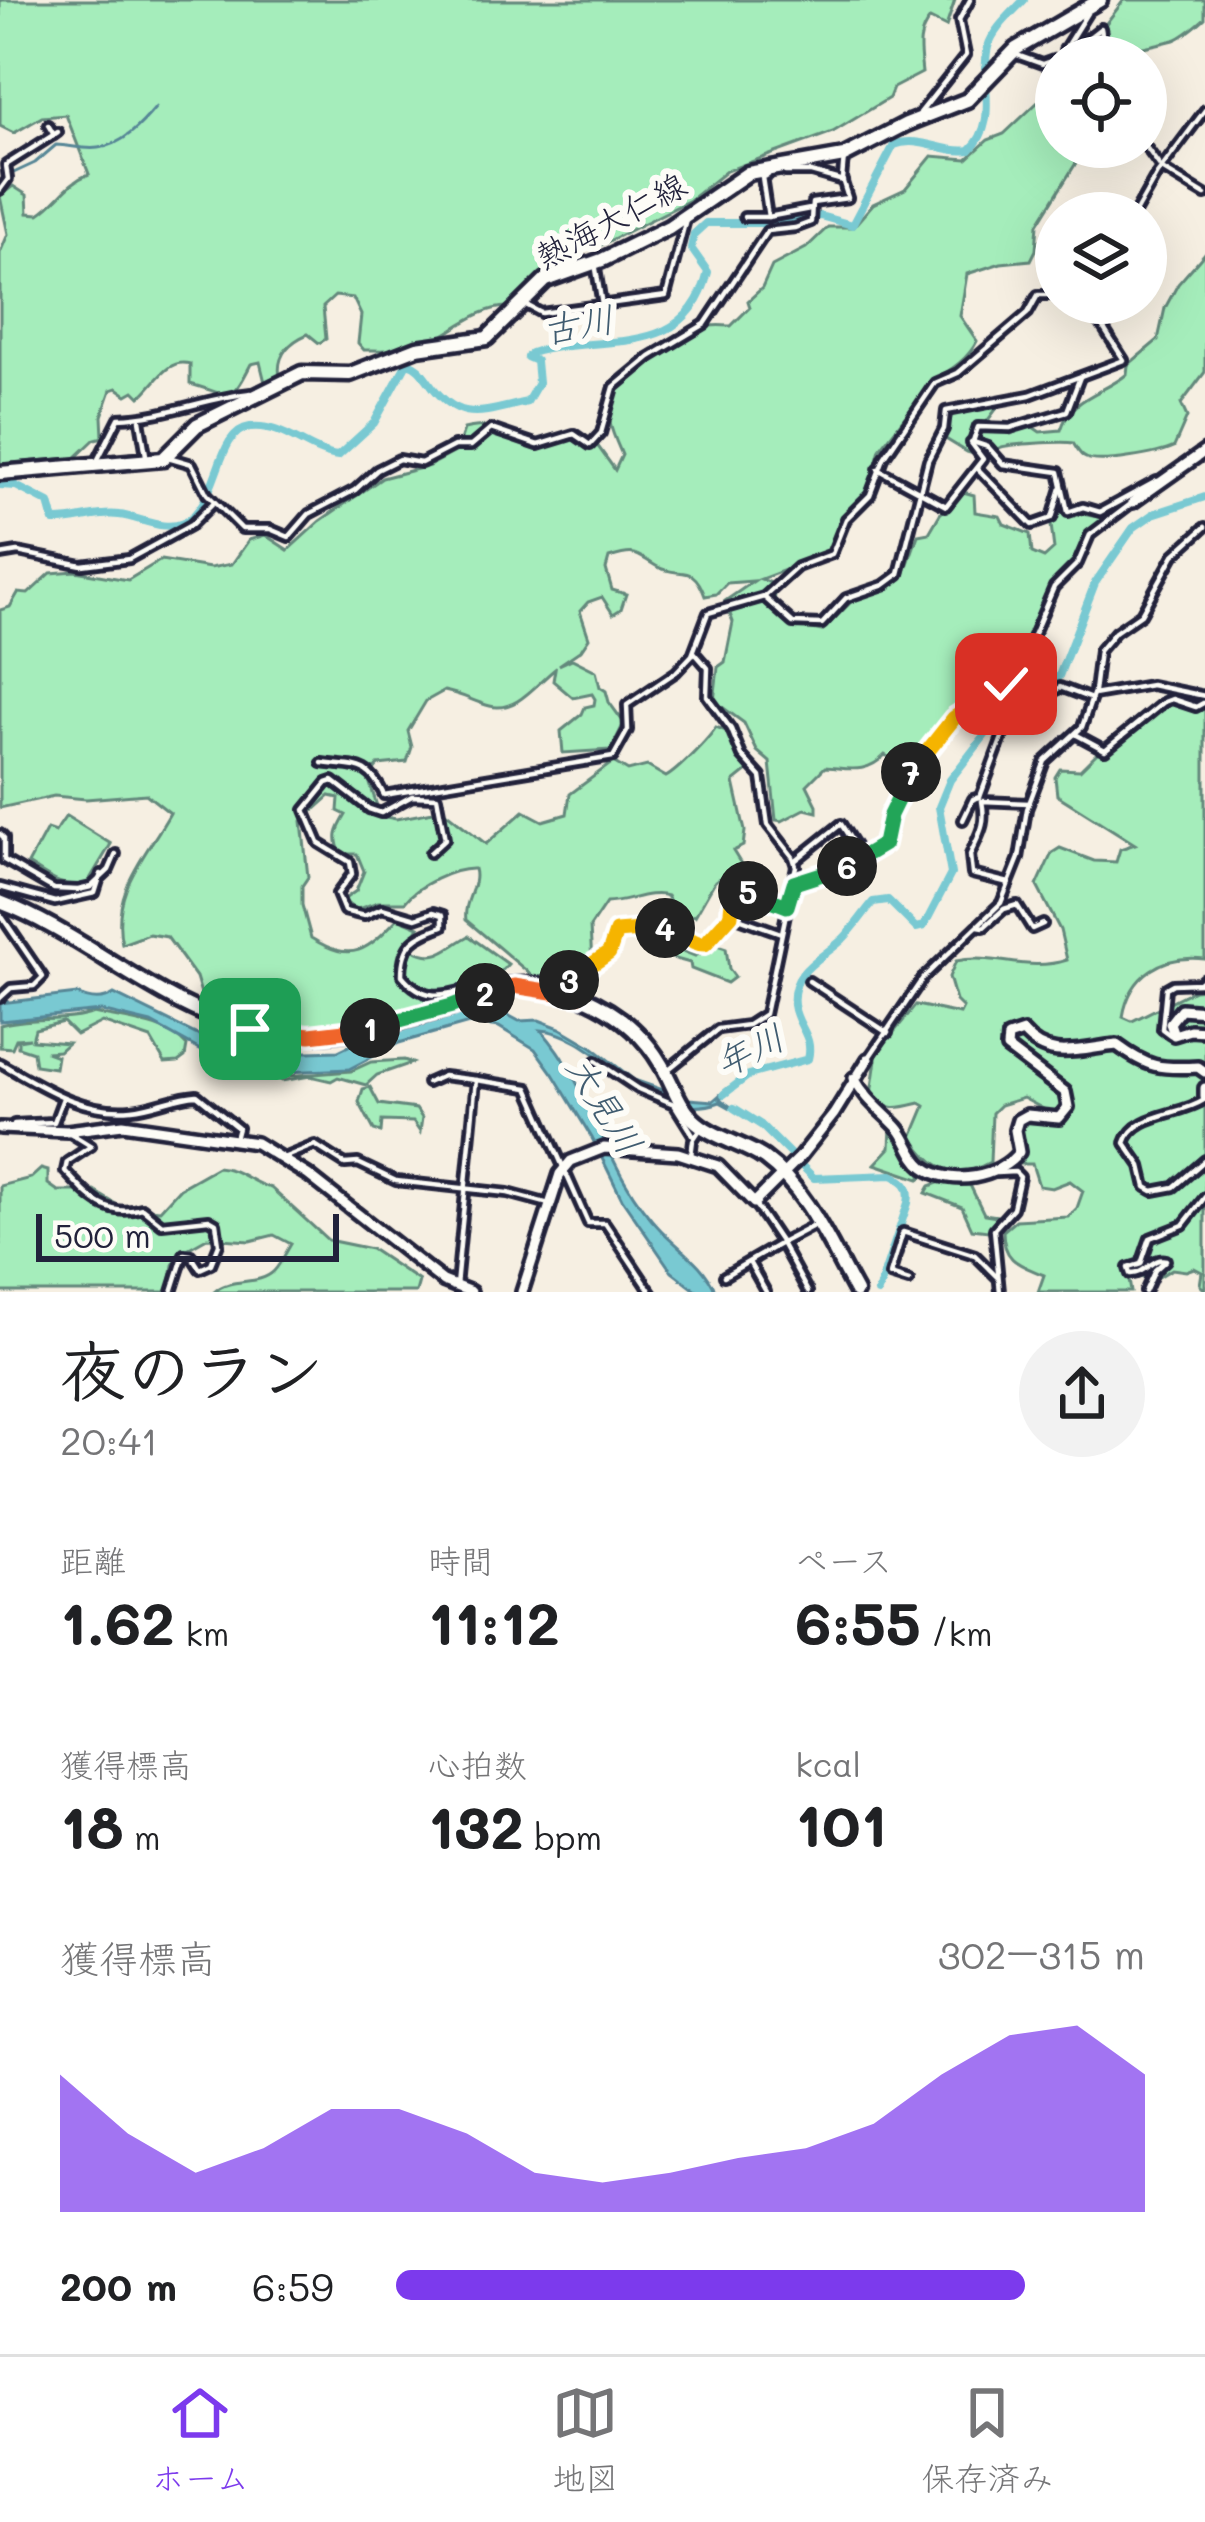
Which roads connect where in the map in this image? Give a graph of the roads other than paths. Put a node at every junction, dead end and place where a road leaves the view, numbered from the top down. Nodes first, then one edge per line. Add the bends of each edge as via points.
1 (970, 0) edge
2 (1094, 4) edge
3 (1071, 36) edge
4 (1012, 53) junction
5 (1035, 61) edge
6 (1205, 110) edge
7 (48, 124) dead end
8 (886, 136) junction
9 (844, 156) junction
10 (2, 157) edge
11 (8, 164) junction
12 (1162, 169) junction
13 (843, 181) junction
14 (0, 190) edge
15 (1148, 192) edge
16 (1205, 195) edge
17 (810, 210) junction
18 (685, 216) junction
19 (744, 217) dead end
20 (768, 217) junction
21 (595, 263) junction
22 (1035, 300) edge
23 (523, 303) junction
24 (602, 305) junction
25 (1101, 324) edge
26 (1080, 376) junction
27 (272, 389) junction
28 (140, 417) junction
29 (973, 442) junction
30 (156, 444) dead end
31 (1205, 451) edge
32 (146, 454) junction
33 (167, 456) junction
34 (96, 463) junction
35 (977, 468) junction
36 (878, 469) junction
37 (0, 472) edge
38 (1159, 481) junction
39 (1061, 486) junction
40 (920, 493) junction
41 (214, 502) junction
42 (1133, 502) joint
43 (1205, 526) edge
44 (0, 555) edge
45 (764, 597) junction
46 (694, 652) junction
47 (1092, 697) junction
48 (1205, 699) edge
49 (1077, 735) junction
50 (322, 763) dead end
51 (981, 799) junction
52 (1029, 803) junction
53 (963, 820) dead end
54 (0, 834) edge
55 (116, 854) dead end
56 (430, 854) dead end
57 (862, 857) junction
58 (796, 860) junction
59 (101, 874) junction
60 (794, 883) junction
61 (1010, 883) junction
62 (0, 887) edge
63 (0, 902) edge
64 (787, 906) junction
65 (0, 914) edge
66 (731, 915) junction
67 (1043, 924) dead end
68 (979, 926) junction
69 (781, 933) junction
70 (1205, 978) edge
71 (809, 981) dead end
72 (497, 989) junction
73 (578, 996) junction
74 (0, 998) edge
75 (1205, 1012) edge
76 (1205, 1031) edge
77 (888, 1033) junction
78 (1174, 1035) junction
79 (868, 1059) joint
80 (596, 1061) dead end
81 (0, 1063) edge
82 (666, 1072) junction
83 (1205, 1072) edge
84 (854, 1078) junction
85 (476, 1079) junction
86 (427, 1083) dead end
87 (1205, 1094) edge
88 (63, 1098) junction
89 (130, 1109) junction
90 (4, 1127) edge
91 (158, 1129) junction
92 (67, 1131) junction
93 (698, 1132) junction
94 (236, 1139) junction
95 (691, 1156) junction
96 (283, 1158) junction
97 (1205, 1160) edge
98 (792, 1166) junction
99 (563, 1168) junction
100 (992, 1172) junction
101 (466, 1189) junction
102 (1205, 1197) edge
103 (754, 1203) junction
104 (550, 1204) junction
105 (818, 1224) junction
106 (781, 1244) junction
107 (749, 1262) junction
108 (724, 1276) dead end
109 (997, 1277) junction
110 (909, 1281) dead end
111 (455, 1287) junction
112 (172, 1292) edge
113 (471, 1292) edge
114 (522, 1292) edge
115 (651, 1292) edge
116 (766, 1292) edge
117 (808, 1292) edge
118 (856, 1292) edge
119 (1000, 1292) edge
120 (1144, 1292) edge

1 - 8 street via 959,20 966,55 928,107
2 - 3 street
2 - 4 main road, 熱海大仁線
4 - 5 street
4 - 8 main road, 熱海大仁線 via 967,100
6 - 12 street
7 - 11 street via 56,134
8 - 9 main road, 熱海大仁線
9 - 13 street
9 - 18 main road, 熱海大仁線 via 748,173
10 - 11 street
11 - 14 street
12 - 15 street
12 - 16 street
13 - 17 street via 848,198 812,203
13 - 20 street via 808,172 763,176
17 - 20 street
17 - 41 street via 812,220 795,228 766,230 705,324 614,387 590,445 574,434 530,444 491,429 471,446 377,470 309,514 289,537 242,530
18 - 21 main road, 熱海大仁線
18 - 24 street via 668,295
19 - 20 street
21 - 23 main road, 熱海大仁線 via 546,280
21 - 24 street
22 - 36 street via 958,374 935,383
23 - 24 street via 541,313
23 - 27 main road, 熱海大仁線 via 480,340 417,348 350,374 302,373
25 - 26 street via 1124,360
26 - 29 street via 1066,411 976,428
26 - 40 street via 992,406 946,411
27 - 28 street
27 - 33 main road, 熱海大仁線 via 197,425
28 - 32 street
28 - 34 street via 117,420
29 - 35 street via 983,455
29 - 39 street via 1003,464 1059,472
30 - 32 street
31 - 38 street
32 - 33 main road, 熱海大仁線
32 - 34 main road, 熱海大仁線
33 - 41 street via 192,464
34 - 37 main road, 熱海大仁線
35 - 39 street via 1032,525 1052,518
35 - 40 street via 946,506
36 - 40 street
36 - 45 street via 834,551 797,567
38 - 39 street via 1096,512 1066,511
38 - 42 street
40 - 45 street via 900,571 888,583 846,598 822,624 791,622
41 - 44 street via 191,525 129,559 82,565
42 - 57 street via 1090,535 1078,563 1054,587 1020,666 954,718 920,759 884,844
43 - 47 street via 1174,555 1141,614 1102,646
45 - 46 street via 709,614
46 - 50 street via 627,705 628,730 613,757 384,795 360,766
46 - 58 street via 708,668 710,701 764,783 770,830
47 - 48 street via 1151,685
47 - 49 street
47 - 51 street via 1060,687 1028,712 998,744
48 - 49 street via 1196,706 1164,701 1105,750
49 - 52 street via 1049,754
51 - 52 street
51 - 53 street via 973,799
51 - 61 street via 986,819 970,855 972,874
52 - 61 street
54 - 59 street via 4,860 54,889 88,889
55 - 59 street
56 - 72 street via 446,831 437,797 416,795 381,813 333,781 305,810 319,843 350,862 352,874 337,895 344,911 443,915 443,926 418,934 405,956 402,975 413,987 442,996 487,984
57 - 58 street via 841,824
57 - 60 street
58 - 60 street
59 - 62 street via 95,893 62,902
60 - 64 street
61 - 68 street
63 - 72 main road via 203,1012 250,1029 344,1033
64 - 66 street via 742,889
64 - 69 street
65 - 74 street via 43,977
66 - 69 street
66 - 73 street via 703,944 672,928 616,932 609,953 566,981
67 - 68 street via 1032,929 1017,904
68 - 77 street via 923,978
69 - 82 street via 763,1017 718,1029
70 - 78 street via 1166,988 1162,1030
71 - 77 street
72 - 73 main road
73 - 82 main road via 632,1026
75 - 78 street via 1178,1011
76 - 78 street
77 - 79 street
79 - 84 street
80 - 93 street via 674,1104
81 - 88 street
82 - 93 main road
83 - 100 street via 1140,1063 1117,1046 1054,1052 1016,1031 1007,1048 1064,1092 1069,1107 1059,1118 1018,1120 1017,1156
84 - 98 street
84 - 100 street via 929,1170
85 - 86 street
85 - 99 street via 528,1088
85 - 101 street
87 - 97 street via 1192,1108 1138,1125 1125,1143 1153,1191 1174,1187
88 - 89 street
88 - 90 street via 54,1122
89 - 91 street via 136,1121
89 - 94 street via 194,1094 238,1128
90 - 92 street
91 - 92 street
91 - 94 street
92 - 112 street via 91,1146 65,1171 110,1210 142,1208 159,1224 216,1223 211,1264 200,1269 184,1254
93 - 95 street
93 - 98 main road
94 - 96 street
95 - 99 street via 591,1151
95 - 103 street via 723,1169
96 - 101 street via 315,1145 396,1181
96 - 111 street
98 - 103 street
98 - 105 main road
99 - 104 street
99 - 115 street via 588,1223 604,1223
100 - 109 street via 1020,1177 1013,1208 994,1229
101 - 104 street
101 - 111 street
102 - 120 street via 1176,1231 1150,1238 1142,1264 1127,1270 1140,1274 1166,1259
103 - 106 street
104 - 114 street
105 - 106 street
105 - 118 main road
106 - 107 street
106 - 117 street
107 - 108 street
107 - 116 street
109 - 110 street via 975,1255 903,1232 890,1275
109 - 119 street
111 - 113 street

